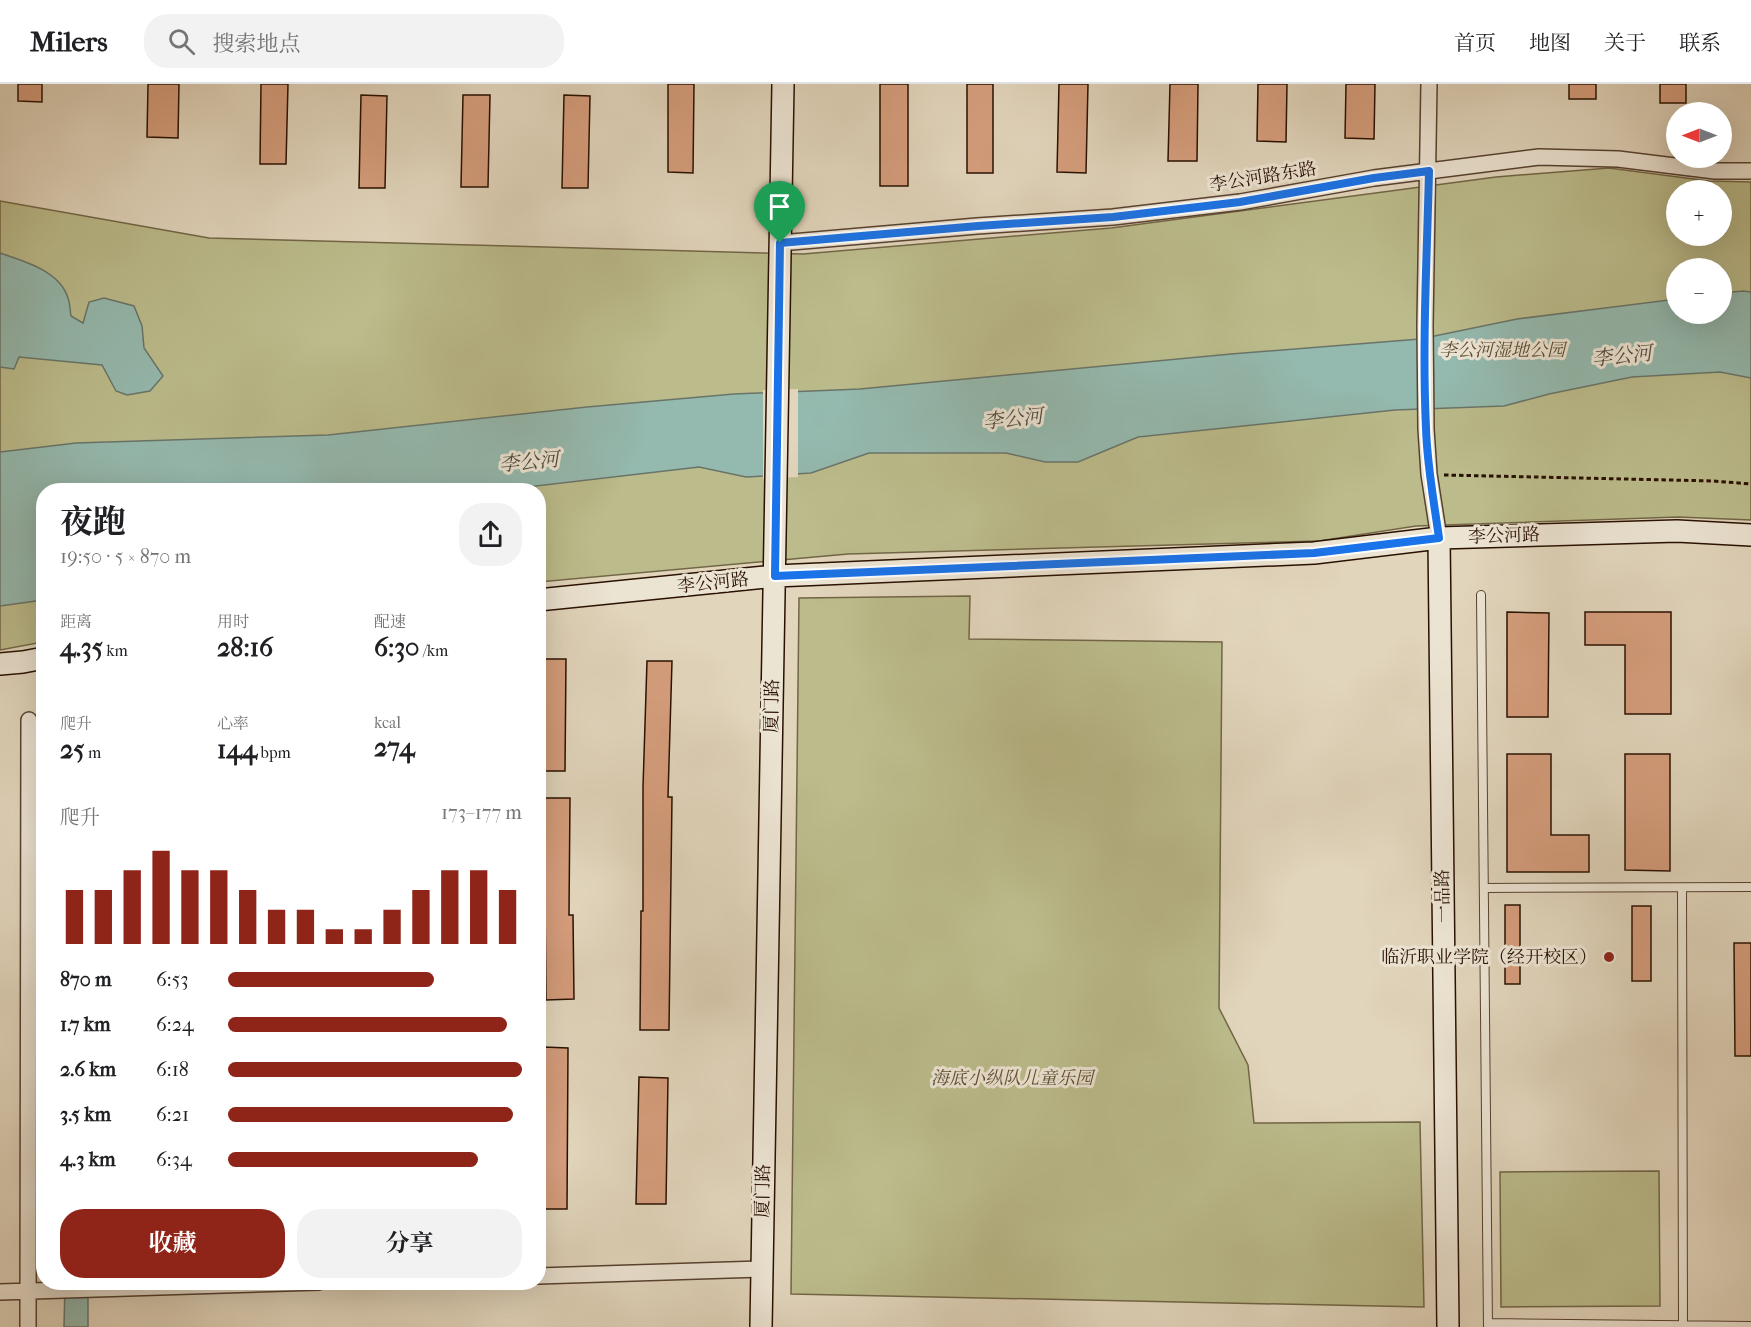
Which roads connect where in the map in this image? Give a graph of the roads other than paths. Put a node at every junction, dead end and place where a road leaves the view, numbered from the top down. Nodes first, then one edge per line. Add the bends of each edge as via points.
1 (783, 84) edge
2 (1429, 84) edge
3 (1429, 171) junction
4 (1751, 171) edge
5 (780, 243) junction
6 (1751, 534) edge
7 (1439, 538) junction
8 (775, 576) junction
9 (1481, 595) dead end
10 (546, 599) edge
11 (36, 660) edge
12 (0, 663) edge
13 (29, 720) dead end
14 (1751, 887) edge
15 (1484, 888) junction
16 (1682, 888) junction
17 (761, 1269) junction
18 (546, 1276) edge
19 (61, 1290) edge
20 (29, 1291) junction
21 (0, 1292) edge
22 (1488, 1325) edge
23 (1683, 1325) junction
24 (1751, 1326) edge
25 (28, 1327) edge
26 (761, 1327) edge
27 (1448, 1327) edge

1 - 5 street, 厦门路
2 - 3 street
3 - 4 street, 李公河路东路 via 1539,157 1618,159 1715,171
3 - 5 street, 李公河路东路 via 1240,202 1113,217
3 - 7 street via 1426,429
5 - 8 street, 厦门路
6 - 7 street, 李公河路 via 1677,531
7 - 8 street, 李公河路 via 1314,553
7 - 27 street, 一品路
8 - 10 street, 李公河路
8 - 17 street, 厦门路
9 - 15 lane
11 - 12 street
13 - 20 street
14 - 16 lane
15 - 16 lane
15 - 22 lane
16 - 23 lane
17 - 18 street
17 - 26 street, 厦门路
19 - 20 street
20 - 21 street
20 - 25 street
22 - 23 lane
23 - 24 lane

